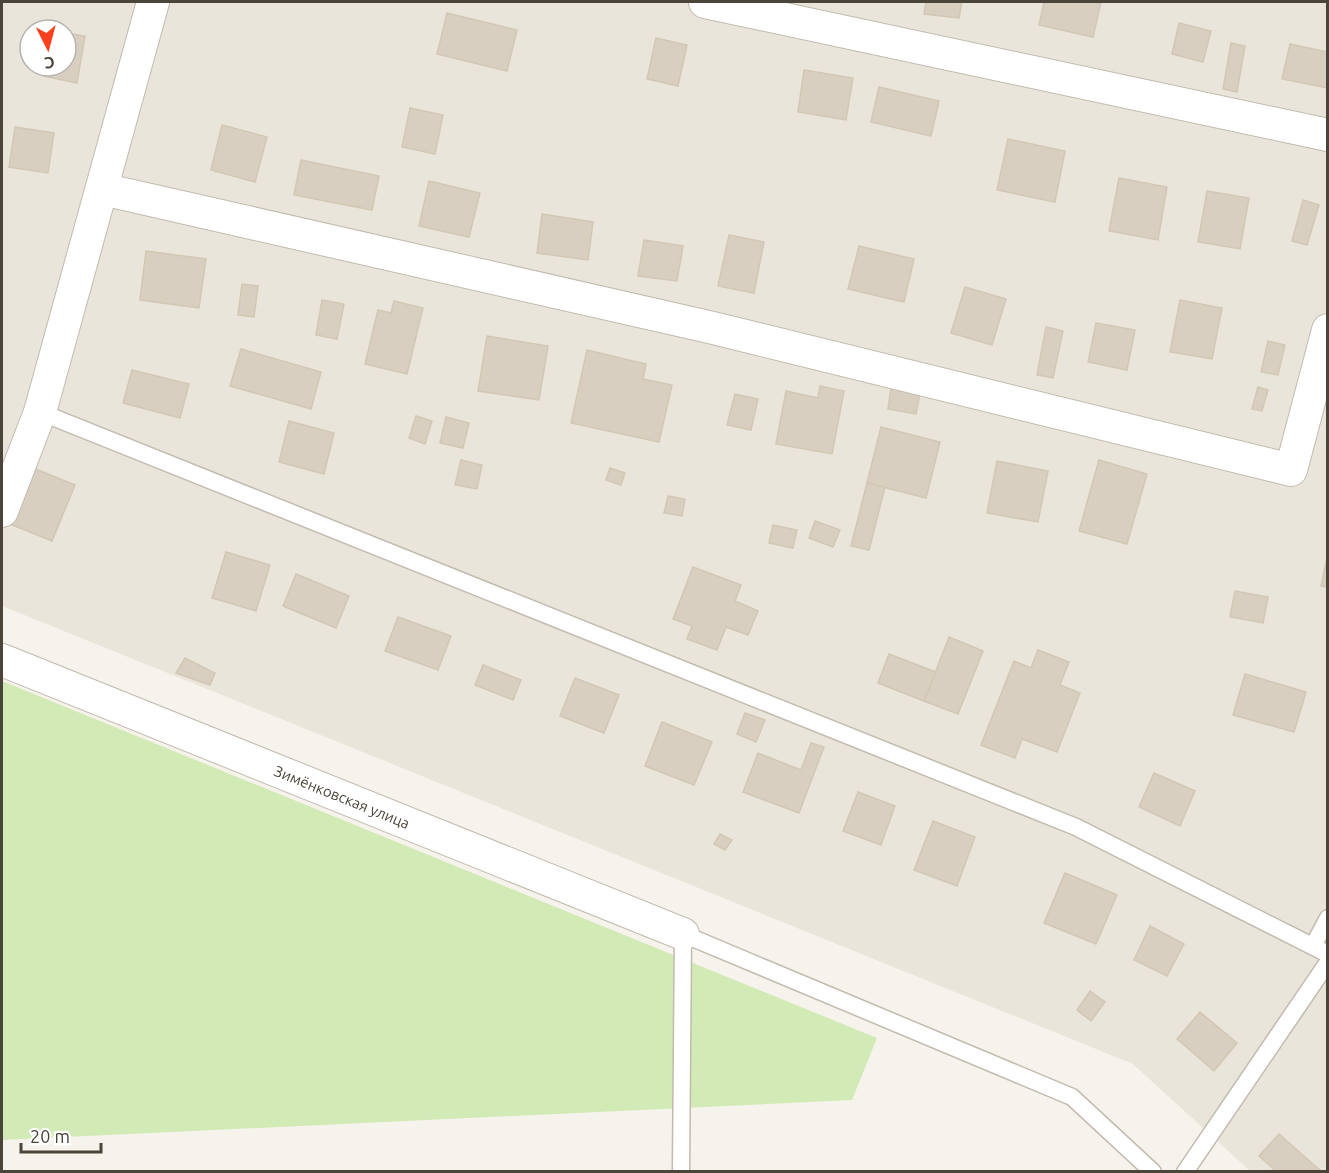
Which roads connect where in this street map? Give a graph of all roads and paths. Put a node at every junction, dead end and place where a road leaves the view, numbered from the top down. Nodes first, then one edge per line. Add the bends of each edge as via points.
1 (153, 2) edge
2 (705, 2) edge
3 (1328, 135) edge
4 (102, 189) junction
5 (1328, 330) edge
6 (40, 412) junction
7 (2, 511) edge
8 (2, 660) edge
9 (1328, 918) edge
10 (682, 934) junction
11 (1320, 950) edge
12 (1328, 962) edge
13 (681, 1172) edge
14 (1153, 1172) edge
15 (1185, 1172) edge

1 - 4 street
2 - 3 street
4 - 5 street via 709,327 1291,470
4 - 6 street
6 - 7 street
6 - 11 lane via 1076,827
8 - 10 street, Зимёнковская улица
9 - 11 lane
10 - 13 lane
10 - 14 lane via 1072,1097
12 - 15 lane

